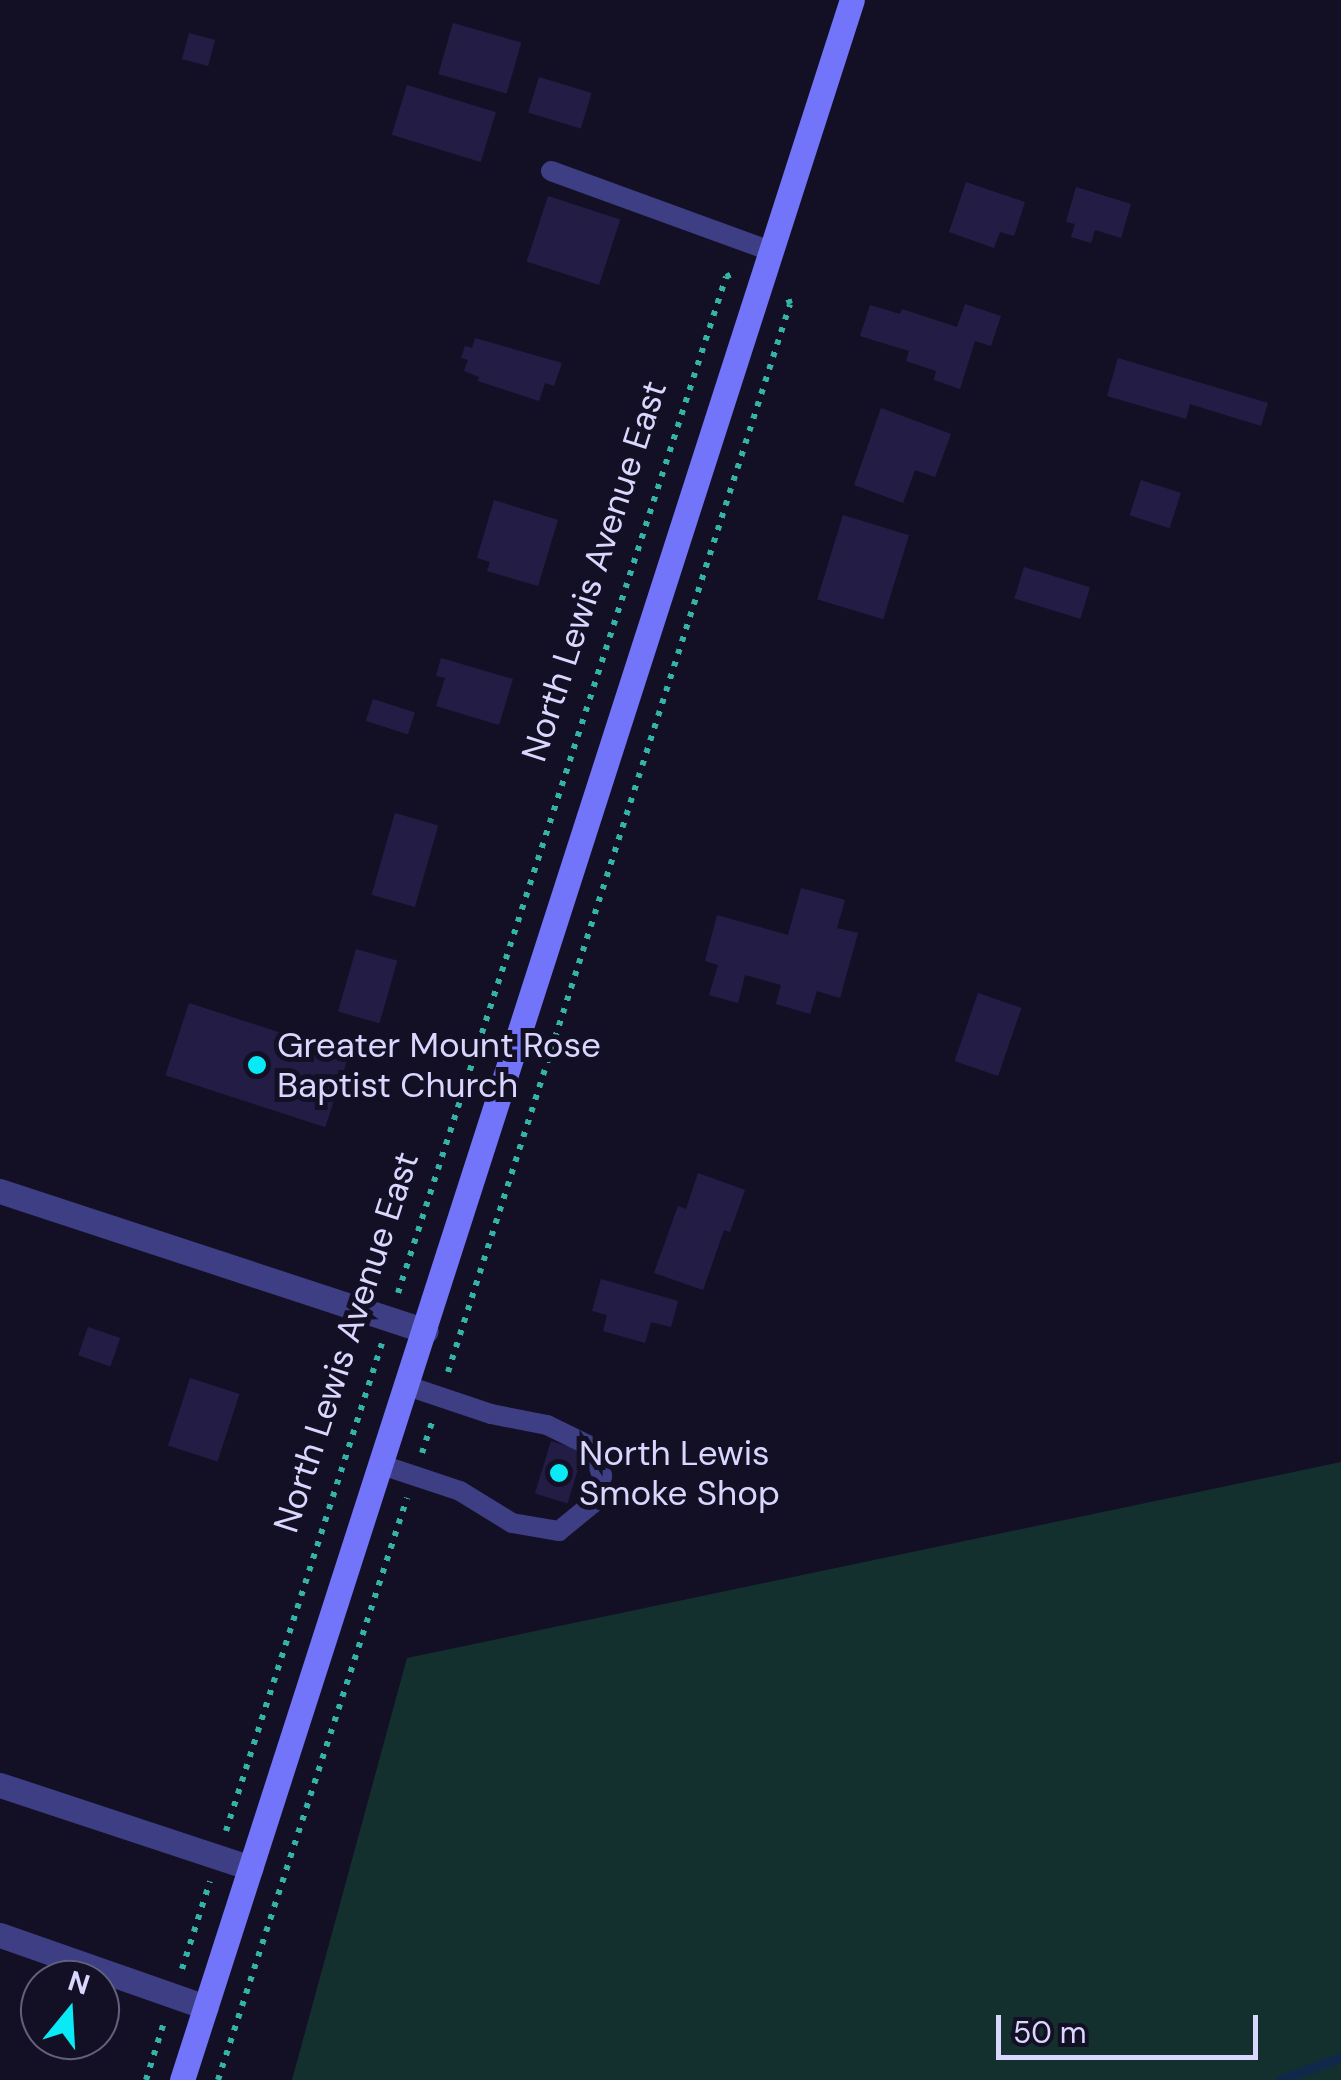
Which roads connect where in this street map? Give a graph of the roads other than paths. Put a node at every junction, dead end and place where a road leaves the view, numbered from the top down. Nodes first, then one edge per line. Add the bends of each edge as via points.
1 (852, 0) edge
2 (552, 171) dead end
3 (773, 252) junction
4 (0, 1192) edge
5 (426, 1331) junction
6 (408, 1386) junction
7 (382, 1465) junction
8 (0, 1785) edge
9 (251, 1868) junction
10 (0, 1935) edge
11 (206, 2007) junction
12 (182, 2080) edge

1 - 3 main road, North Lewis Avenue East
2 - 3 lane
3 - 5 main road, North Lewis Avenue East
4 - 5 street
5 - 6 main road, North Lewis Avenue East
6 - 7 main road, North Lewis Avenue East
6 - 7 lane via 547,1425 592,1448 602,1476 592,1504 559,1530 512,1523 460,1491
7 - 9 main road, North Lewis Avenue East
8 - 9 street
9 - 11 main road, North Lewis Avenue East
10 - 11 street
11 - 12 main road, North Lewis Avenue East

